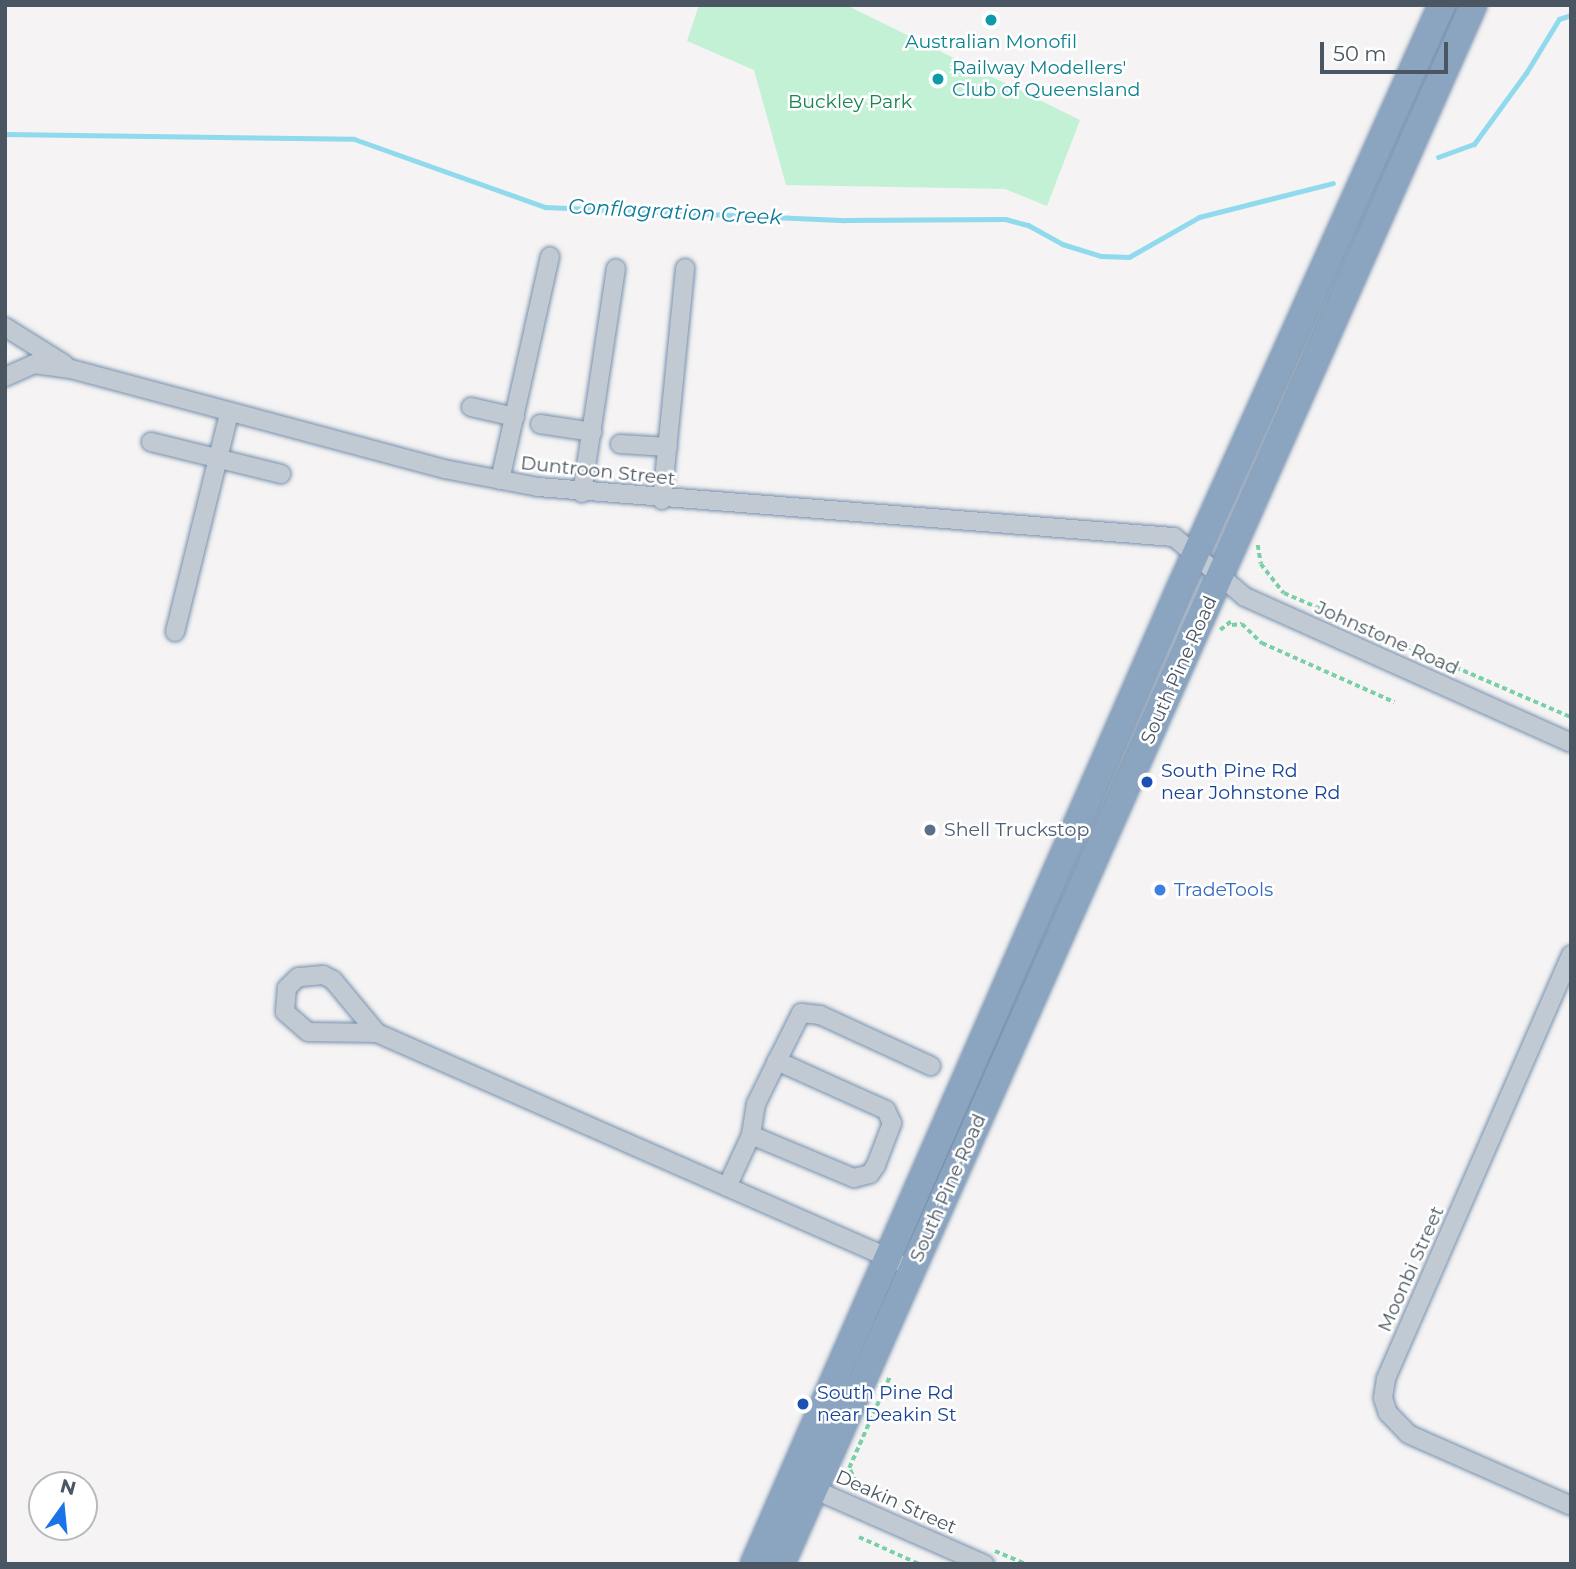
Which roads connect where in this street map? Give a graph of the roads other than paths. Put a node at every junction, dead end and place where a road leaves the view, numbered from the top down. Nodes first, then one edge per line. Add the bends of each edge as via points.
1 (1442, 5) edge
2 (1473, 5) edge
3 (550, 257) dead end
4 (685, 268) dead end
5 (616, 269) dead end
6 (5, 327) edge
7 (71, 369) junction
8 (5, 377) edge
9 (471, 407) dead end
10 (229, 413) junction
11 (515, 417) junction
12 (540, 424) dead end
13 (592, 432) junction
14 (151, 442) dead end
15 (620, 444) dead end
16 (668, 447) junction
17 (219, 458) junction
18 (281, 474) dead end
19 (500, 480) junction
20 (582, 493) junction
21 (662, 500) junction
22 (1196, 556) junction
23 (1219, 579) junction
24 (175, 632) dead end
25 (1571, 743) edge
26 (1571, 955) edge
27 (377, 1033) junction
28 (778, 1060) junction
29 (931, 1066) dead end
30 (751, 1135) junction
31 (727, 1187) junction
32 (900, 1263) junction
33 (803, 1484) junction
34 (1571, 1506) edge
35 (754, 1564) edge
36 (781, 1564) edge
37 (984, 1564) edge

1 - 22 highway, South Pine Road
2 - 23 highway, South Pine Road
3 - 11 street
4 - 16 street
5 - 13 street
6 - 7 street
7 - 8 street, Duntroon Street via 34,364
7 - 10 street, Duntroon Street
9 - 11 street
10 - 17 street
10 - 19 street, Duntroon Street
11 - 19 street
12 - 13 street
13 - 20 street
14 - 17 street
15 - 16 street
16 - 21 street
17 - 18 street
17 - 24 street
19 - 20 street, Duntroon Street
20 - 21 street, Duntroon Street
21 - 22 street, Duntroon Street via 1169,536
22 - 23 street, Johnstone Road
22 - 32 highway, South Pine Road
23 - 25 street, Johnstone Road via 1254,602
23 - 32 highway, South Pine Road
26 - 34 street, Moonbi Street via 1386,1379 1383,1398 1388,1413 1408,1434
27 - 27 street via 308,1032 285,1012 287,988 298,977 323,975
27 - 31 street
28 - 29 street via 794,1020 809,1011
28 - 30 street via 756,1104
28 - 30 street via 886,1110 892,1123 889,1133 870,1174 854,1178
30 - 31 street
31 - 32 street
32 - 33 highway, South Pine Road
33 - 35 highway, South Pine Road
33 - 36 highway, South Pine Road
33 - 37 street, Deakin Street

